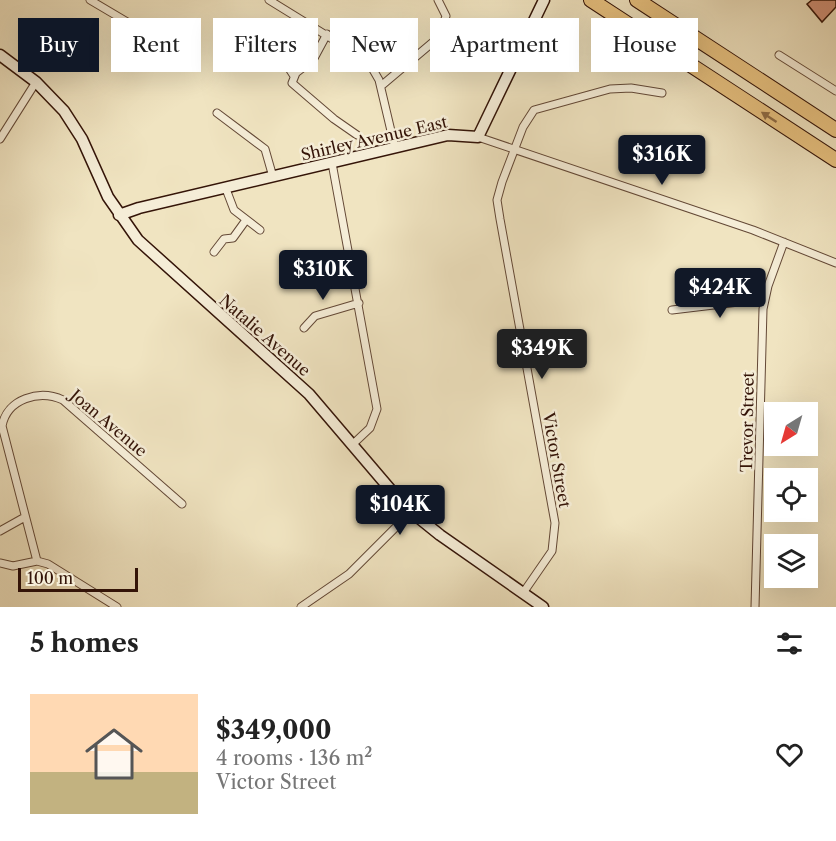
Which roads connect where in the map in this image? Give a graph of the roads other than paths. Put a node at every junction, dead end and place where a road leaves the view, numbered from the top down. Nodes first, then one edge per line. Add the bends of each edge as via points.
1 (90, 0) edge
2 (269, 0) edge
3 (438, 0) edge
4 (544, 0) edge
5 (591, 0) edge
6 (637, 0) edge
7 (120, 18) edge
8 (327, 34) junction
9 (0, 55) edge
10 (779, 55) dead end
11 (291, 72) edge
12 (294, 76) junction
13 (36, 82) junction
14 (381, 86) junction
15 (836, 91) edge
16 (662, 93) dead end
17 (217, 113) dead end
18 (836, 130) edge
19 (357, 135) dead end
20 (478, 137) junction
21 (0, 139) edge
22 (395, 148) junction
23 (514, 149) junction
24 (836, 162) edge
25 (332, 163) junction
26 (273, 177) junction
27 (226, 189) junction
28 (119, 215) junction
29 (246, 220) junction
30 (260, 230) dead end
31 (784, 242) junction
32 (214, 252) dead end
33 (836, 263) edge
34 (764, 299) junction
35 (359, 303) junction
36 (672, 310) dead end
37 (304, 328) dead end
38 (352, 445) junction
39 (182, 504) dead end
40 (405, 514) junction
41 (25, 517) junction
42 (0, 531) edge
43 (37, 561) junction
44 (0, 563) edge
45 (523, 592) junction
46 (117, 607) edge
47 (302, 607) edge
48 (543, 607) edge
49 (754, 607) edge

1 - 7 street
2 - 8 street
3 - 14 street via 446,16 439,37
4 - 20 street
24 -> 5 highway
6 - 18 highway
8 - 12 street via 313,60
8 - 14 street via 368,61
9 - 13 street, Natalie Avenue
10 - 15 street
11 - 12 street
12 - 19 street via 292,83 299,92
13 - 21 street
13 - 28 street, Natalie Avenue via 75,126
14 - 22 street
16 - 23 street, Victor Street via 618,88 542,106 530,115
17 - 26 street via 265,149
20 - 22 street, Shirley Avenue East via 448,135
20 - 23 street, Shirley Avenue East
22 - 25 street, Shirley Avenue East
23 - 31 street, Shirley Avenue East
23 - 45 street, Victor Street via 497,204 555,533 550,554
25 - 26 street, Shirley Avenue East
25 - 35 street
26 - 27 street, Shirley Avenue East
27 - 28 street, Shirley Avenue East
27 - 29 street via 234,210
28 - 38 street, Natalie Avenue via 172,273 309,394
29 - 30 street
29 - 32 street via 233,238 224,240
31 - 33 street, Shirley Avenue East
31 - 34 street, Trevor Street
34 - 36 street
34 - 49 street, Trevor Street
35 - 37 street via 315,316
35 - 38 street via 378,409 370,428
38 - 40 street, Natalie Avenue
39 - 41 street, Joan Avenue via 70,405 43,394 12,407 2,426
40 - 45 street
40 - 47 street via 349,574
41 - 42 street
41 - 43 street, Joan Avenue
43 - 44 street via 13,566
43 - 46 street
45 - 48 street

